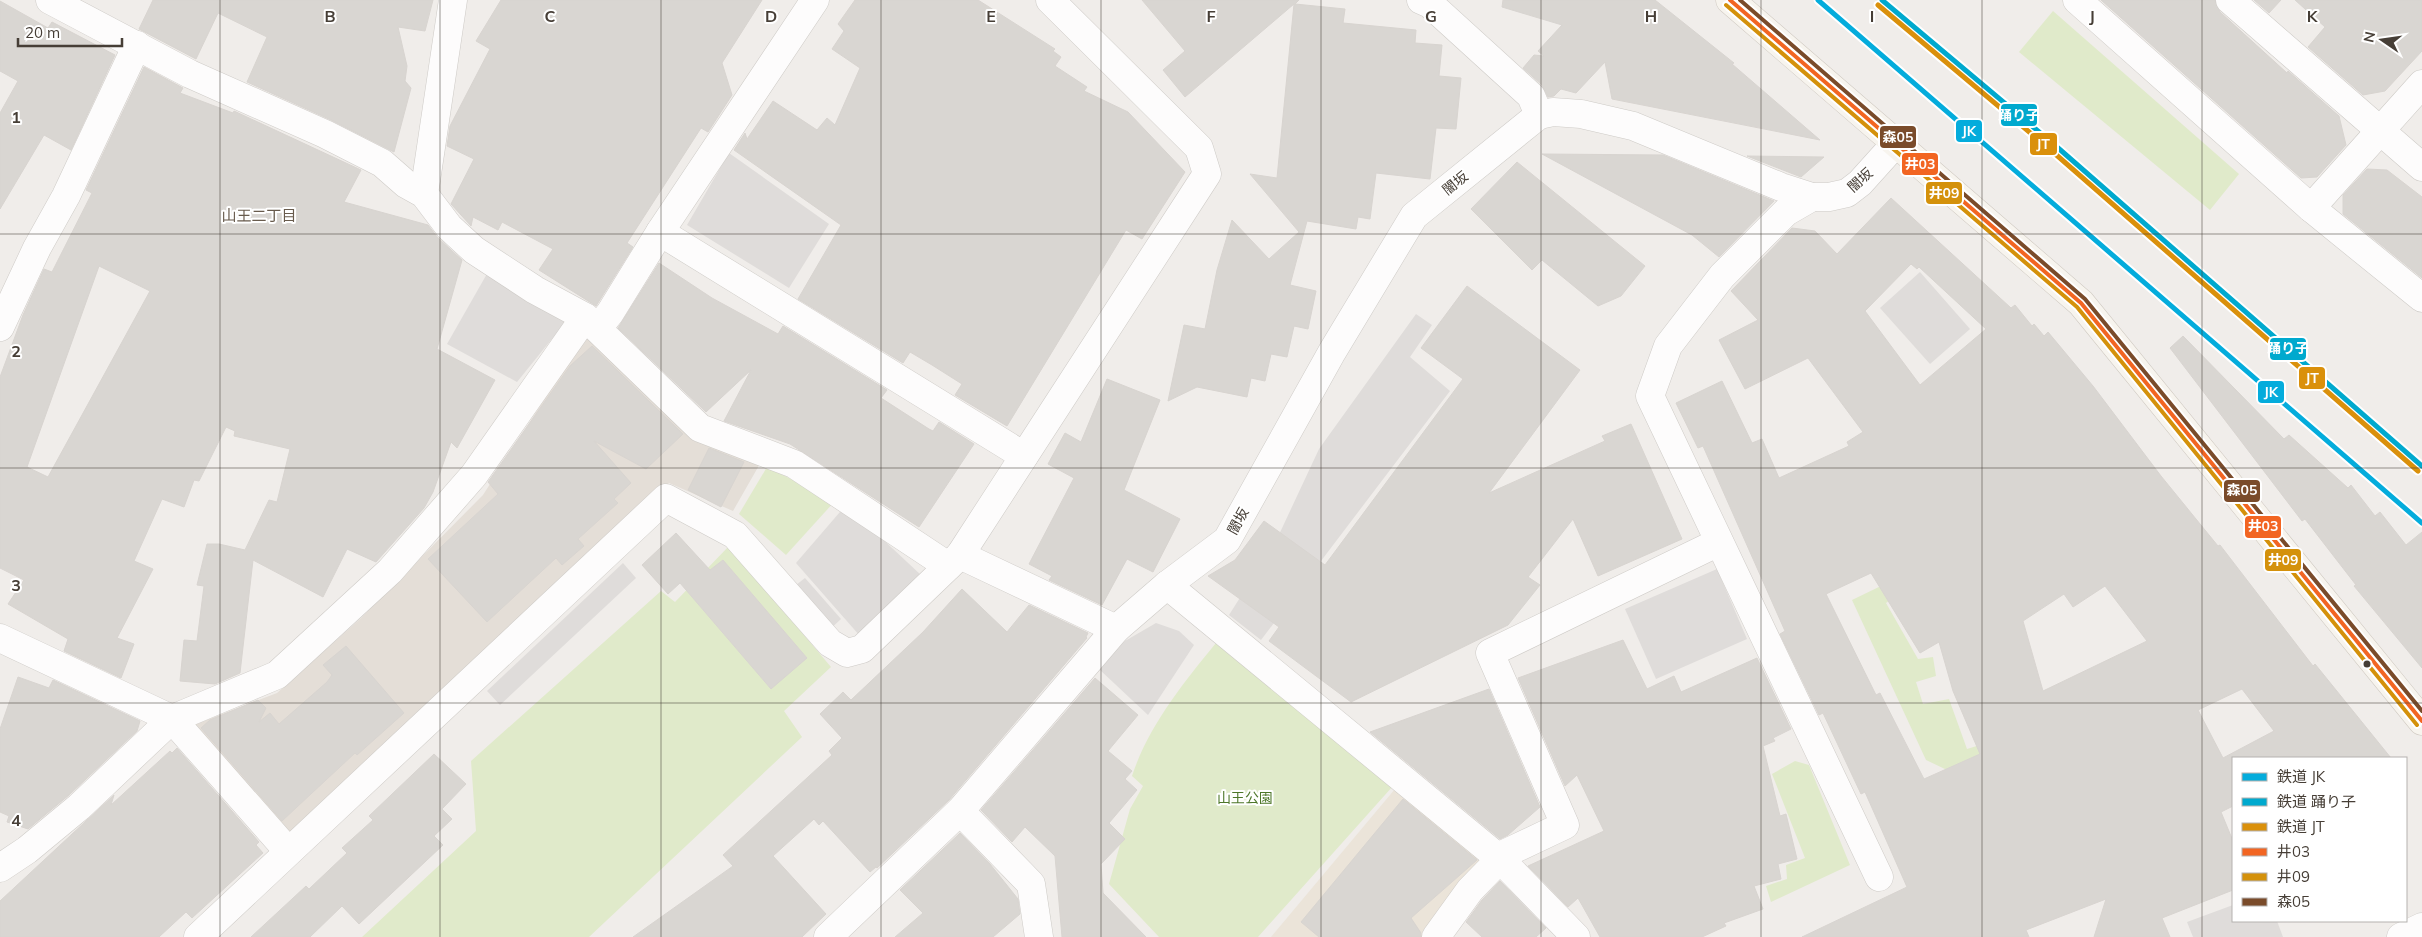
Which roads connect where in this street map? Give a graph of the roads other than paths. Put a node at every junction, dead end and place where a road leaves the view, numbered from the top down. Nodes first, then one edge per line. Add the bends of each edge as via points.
1 (50, 0) edge
2 (453, 0) edge
3 (814, 0) edge
4 (1050, 0) edge
5 (1421, 0) edge
6 (1730, 0) edge
7 (2077, 0) edge
8 (2230, 0) edge
9 (136, 45) junction
10 (2422, 84) edge
11 (1539, 115) junction
12 (2380, 132) junction
13 (1896, 143) junction
14 (2422, 167) edge
15 (424, 194) junction
16 (1812, 197) junction
17 (2311, 208) junction
18 (660, 232) junction
19 (2422, 298) edge
20 (591, 323) junction
21 (0, 327) edge
22 (1024, 456) junction
23 (1719, 542) junction
24 (954, 560) junction
25 (1168, 585) junction
26 (1116, 629) junction
27 (0, 638) edge
28 (172, 718) junction
29 (2422, 721) edge
30 (960, 811) junction
31 (288, 851) junction
32 (1500, 859) junction
33 (0, 868) edge
34 (1879, 877) dead end
35 (2422, 927) edge
36 (198, 937) edge
37 (828, 937) edge
38 (1039, 937) edge
39 (1436, 937) edge
40 (1576, 937) edge
41 (2401, 937) edge

1 - 9 street
2 - 15 street
3 - 18 street
4 - 22 street via 1199,148 1207,174
5 - 11 street via 1430,4 1530,96
6 - 13 main road
7 - 17 street
8 - 12 street
9 - 15 street via 190,74 382,163 406,184
9 - 21 street via 66,196 37,248
10 - 12 street
11 - 16 street, 闇坂 via 1553,112 1581,114 1633,126
11 - 25 street, 闇坂 via 1414,216 1332,352 1228,540
12 - 14 street
12 - 17 street
13 - 16 street, 闇坂 via 1860,184 1847,193
13 - 29 main road via 2062,286 2098,322
15 - 20 street via 449,227 474,250
16 - 23 street via 1786,212 1722,276 1668,346 1650,396
17 - 19 street
18 - 20 street via 610,313
18 - 22 street
20 - 24 street via 700,428 794,464
20 - 28 street via 474,475 390,571 278,675
22 - 24 street
23 - 32 street via 1490,653 1565,825 1506,853
23 - 34 street
24 - 26 street
24 - 31 street via 862,649 847,653 830,643 735,535 666,498
25 - 26 street, 闇坂
25 - 32 street
26 - 30 street, 闇坂
27 - 28 street
28 - 31 street
28 - 33 street via 79,807
30 - 37 street, 闇坂
30 - 38 street via 1031,884
31 - 36 street
32 - 39 street via 1470,890
32 - 40 street
35 - 41 street

